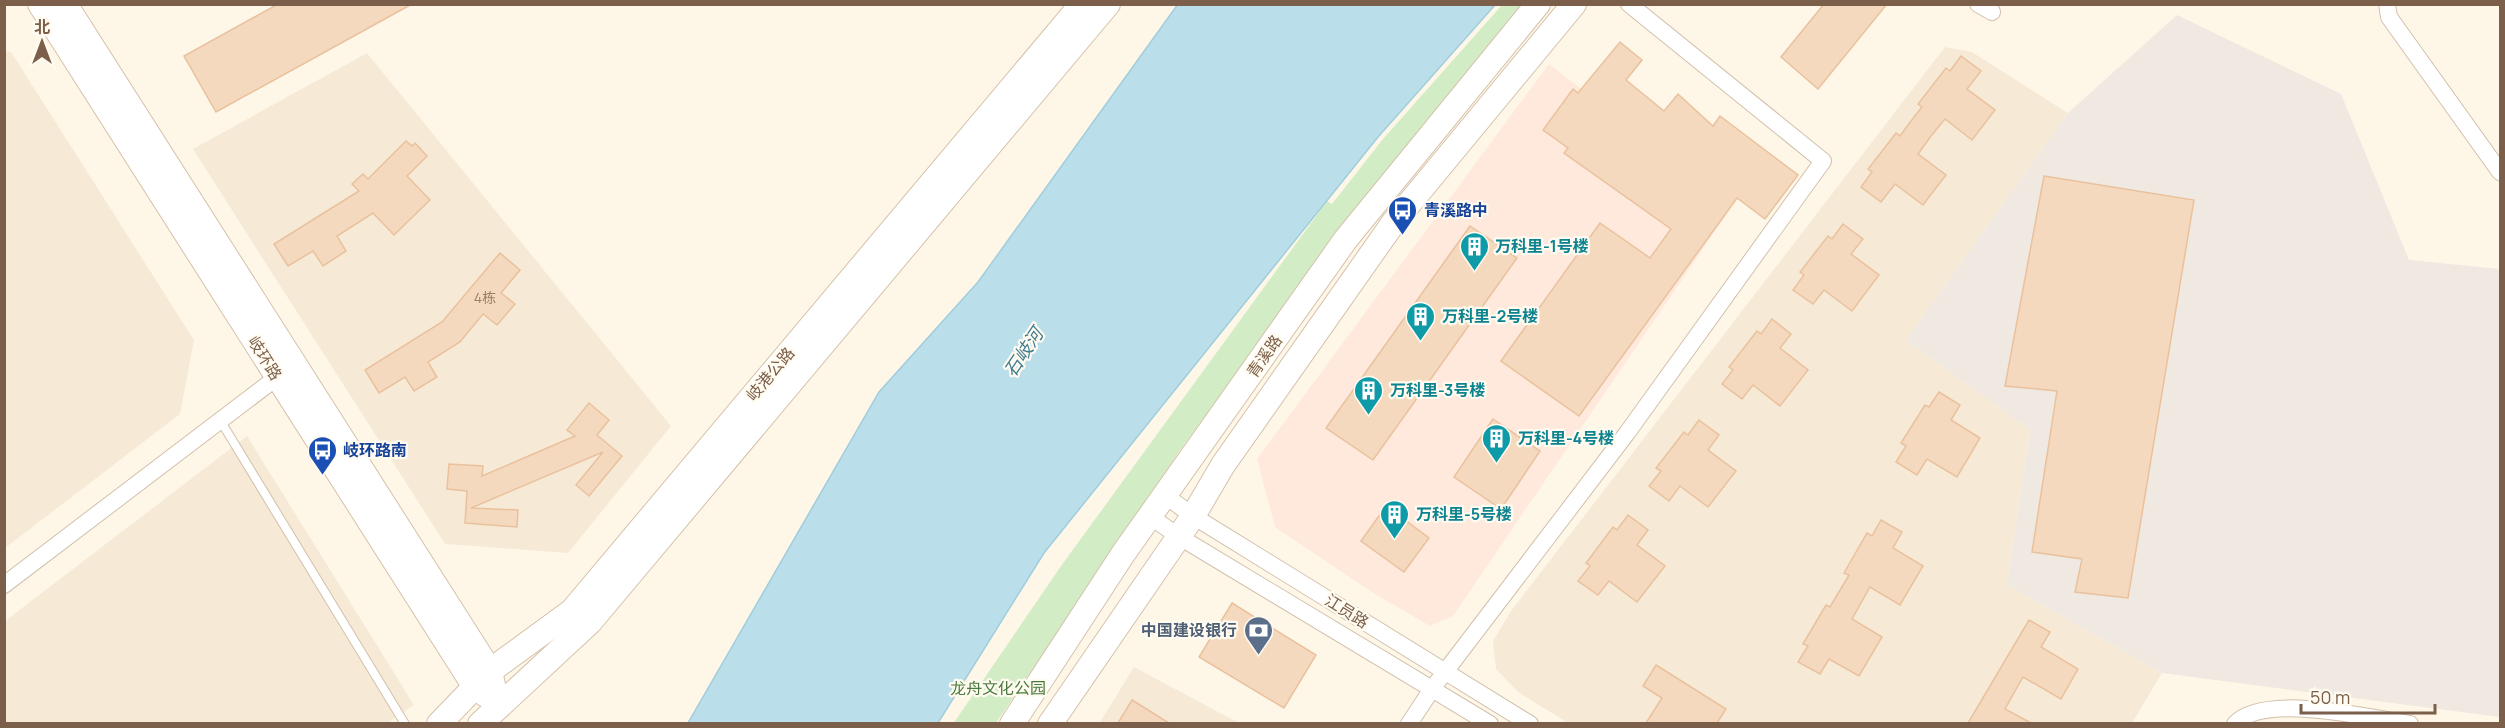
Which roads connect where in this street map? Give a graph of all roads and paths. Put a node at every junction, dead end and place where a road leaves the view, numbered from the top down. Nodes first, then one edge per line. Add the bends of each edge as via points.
1 (40, 4) edge
2 (65, 4) edge
3 (1082, 4) edge
4 (1108, 4) edge
5 (1538, 4) edge
6 (1574, 4) edge
7 (1629, 4) edge
8 (2386, 4) edge
9 (2500, 172) edge
10 (286, 370) junction
11 (220, 420) junction
12 (1166, 496) junction
13 (1193, 516) junction
14 (1151, 517) junction
15 (1178, 536) junction
16 (4, 585) edge
17 (1446, 671) junction
18 (482, 679) junction
19 (1432, 688) junction
20 (498, 704) junction
21 (405, 723) edge
22 (440, 723) edge
23 (480, 723) edge
24 (1012, 723) edge
25 (1050, 723) edge
26 (1409, 723) edge
27 (1490, 723) edge
28 (1530, 723) edge
29 (2235, 723) edge
30 (2410, 723) edge

1 - 10 main road, 岐环路
2 - 10 main road, 岐环路
3 - 18 main road, 岐港公路 via 572,611
4 - 20 main road, 岐港公路 via 591,622
5 - 12 main road, 青溪路 via 1347,239
6 - 13 main road, 青溪路 via 1394,222 1223,465
7 - 17 street via 1823,161 1627,433
8 - 9 street via 2389,17
10 - 11 street
10 - 18 main road, 岐环路
11 - 16 street
11 - 21 lane
12 - 13 street, 江员路
12 - 14 main road, 青溪路
13 - 15 main road, 青溪路
13 - 17 street, 江员路
14 - 15 street, 江员路
14 - 24 main road, 青溪路
15 - 19 street, 江员路
15 - 25 main road, 青溪路
17 - 19 street
17 - 28 street, 江员路
18 - 20 main road, 岐环路
18 - 22 main road, 岐港公路
19 - 26 street
19 - 27 street, 江员路
20 - 23 main road, 岐港公路
29 - 30 street via 2263,709 2285,706

